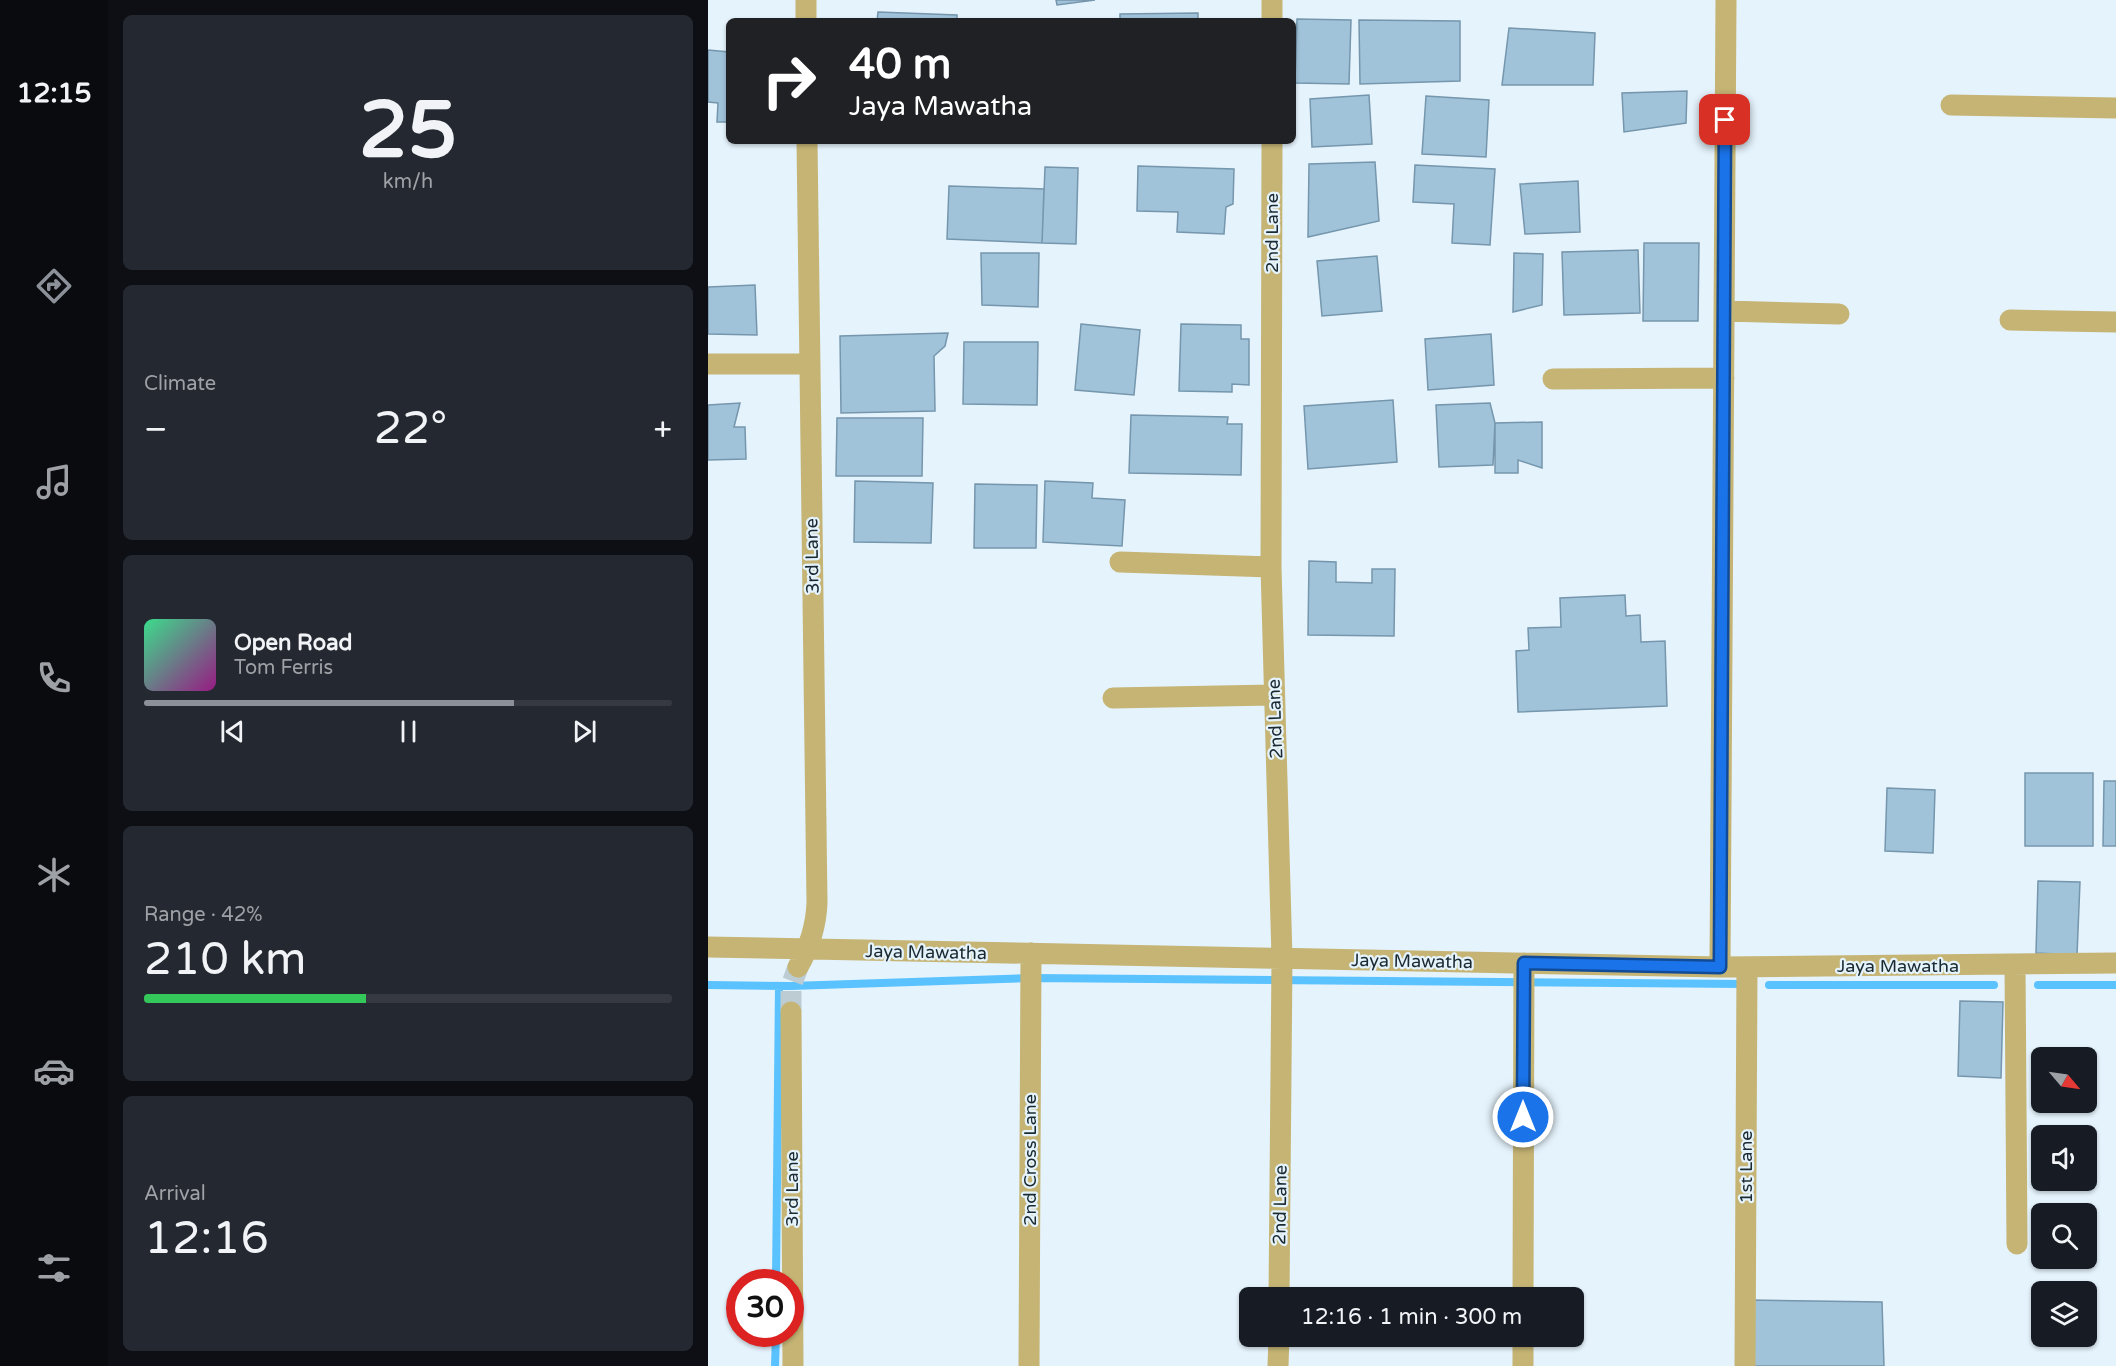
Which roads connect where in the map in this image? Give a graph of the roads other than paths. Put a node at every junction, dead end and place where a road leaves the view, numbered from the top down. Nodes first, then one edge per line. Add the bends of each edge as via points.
1 (806, 0) edge
2 (1272, 0) edge
3 (1726, 0) edge
4 (806, 18) edge
5 (1272, 18) edge
6 (1951, 105) dead end
7 (2116, 108) edge
8 (807, 144) edge
9 (1272, 144) edge
10 (1725, 311) junction
11 (1839, 314) dead end
12 (2010, 320) dead end
13 (2116, 322) edge
14 (708, 364) edge
15 (809, 364) junction
16 (1724, 378) junction
17 (1553, 380) dead end
18 (1120, 562) dead end
19 (1271, 567) junction
20 (1274, 695) junction
21 (1113, 698) dead end
22 (708, 947) edge
23 (1031, 953) junction
24 (803, 958) junction
25 (1282, 958) junction
26 (1524, 963) junction
27 (2116, 963) edge
28 (2015, 965) junction
29 (1720, 967) junction
30 (1747, 967) junction
31 (791, 1012) tunnel mouth
32 (2017, 1244) dead end
33 (1279, 1287) edge
34 (1523, 1287) edge
35 (1279, 1347) edge
36 (1523, 1347) edge
37 (793, 1366) edge
38 (1029, 1366) edge
39 (1278, 1366) edge
40 (1523, 1366) edge
41 (1745, 1366) edge

1 - 4 street
2 - 5 street
3 - 10 street
6 - 7 street
8 - 15 street, 3rd Lane
9 - 19 street, 2nd Lane
10 - 11 street
10 - 16 street
12 - 13 street
14 - 15 street
15 - 24 street, 3rd Lane via 817,903 816,923
16 - 17 street
16 - 29 street
18 - 19 street
19 - 20 street, 2nd Lane
20 - 21 street
20 - 25 street, 2nd Lane
22 - 24 street, Jaya Mawatha
23 - 24 street, Jaya Mawatha
23 - 25 street, Jaya Mawatha
23 - 38 street, 2nd Cross Lane
25 - 26 street, Jaya Mawatha
25 - 33 street, 2nd Lane
26 - 29 street, Jaya Mawatha
26 - 34 street
27 - 28 street, Jaya Mawatha
28 - 30 street, Jaya Mawatha
28 - 32 street
29 - 30 street, Jaya Mawatha
30 - 41 street, 1st Lane
31 - 37 street, 3rd Lane
35 - 39 street
36 - 40 street

